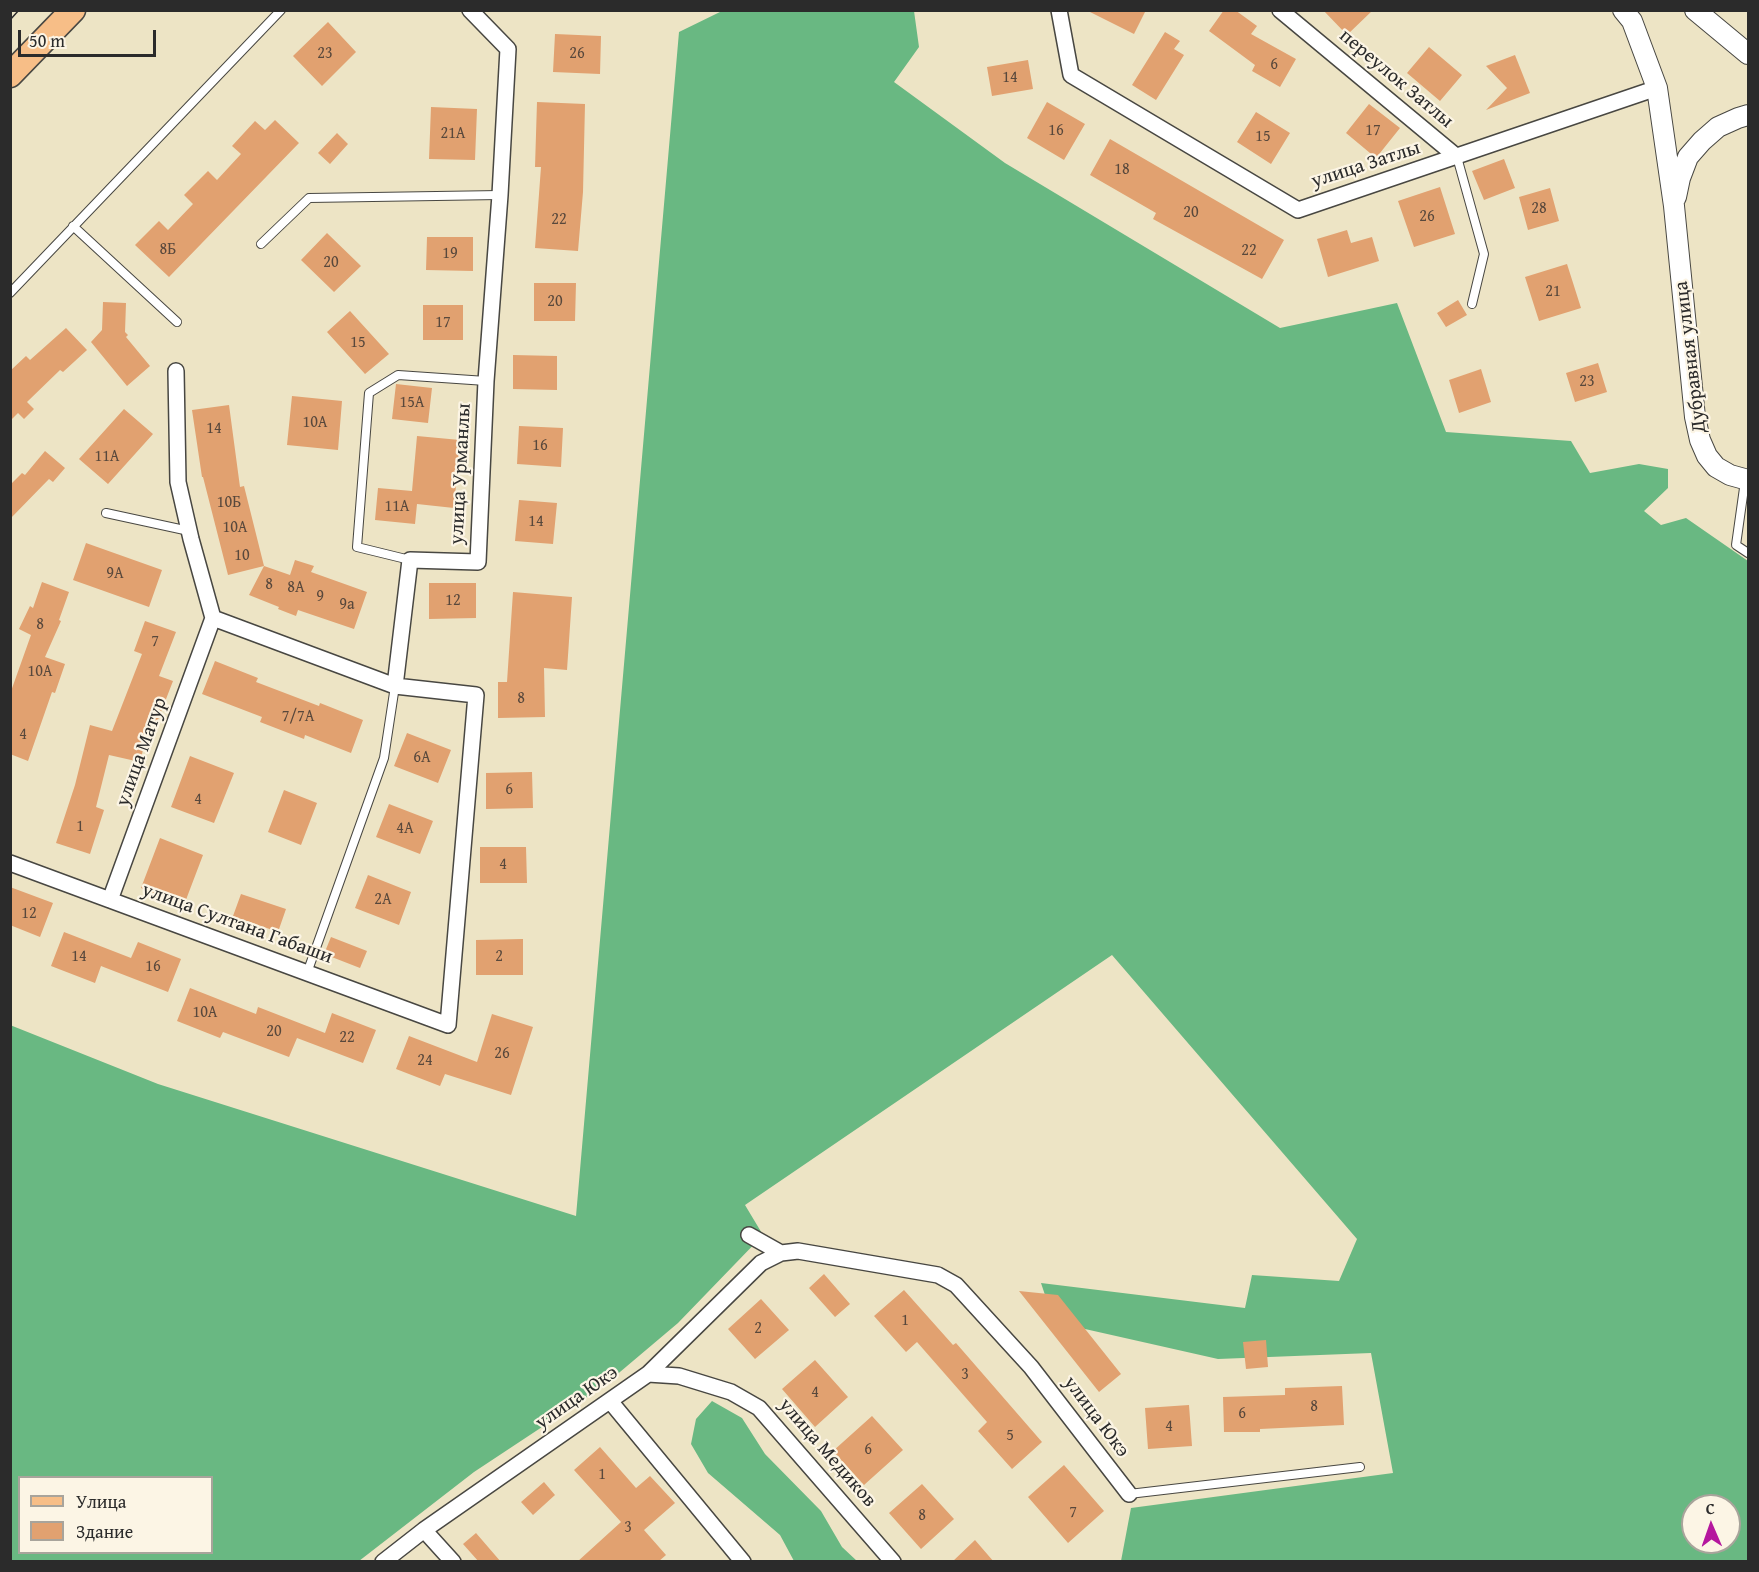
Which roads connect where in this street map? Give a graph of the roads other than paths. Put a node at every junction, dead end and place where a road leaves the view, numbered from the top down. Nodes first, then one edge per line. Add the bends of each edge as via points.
1 (73, 10) edge
2 (281, 10) edge
3 (470, 10) edge
4 (1059, 10) edge
5 (1280, 10) edge
6 (1623, 10) edge
7 (1695, 10) edge
8 (1749, 54) edge
9 (10, 75) edge
10 (1657, 88) junction
11 (1749, 115) edge
12 (1457, 157) junction
13 (500, 195) junction
14 (1674, 206) junction
15 (73, 226) junction
16 (261, 244) dead end
17 (10, 293) edge
18 (1473, 304) dead end
19 (177, 322) dead end
20 (176, 371) dead end
21 (486, 381) junction
22 (1747, 480) edge
23 (106, 513) dead end
24 (189, 531) junction
25 (1749, 553) edge
26 (410, 560) junction
27 (213, 618) junction
28 (395, 686) junction
29 (10, 863) edge
30 (110, 900) junction
31 (307, 973) junction
32 (749, 1235) dead end
33 (781, 1253) junction
34 (648, 1374) junction
35 (610, 1401) junction
36 (1360, 1467) dead end
37 (1129, 1494) joint
38 (424, 1530) junction
39 (383, 1562) edge
40 (453, 1562) edge
41 (743, 1562) edge
42 (893, 1562) edge

1 - 9 main road
2 - 15 lane
3 - 13 street, улица Урманлы via 508,49
4 - 12 street, улица Затлы via 1071,75 1298,210
5 - 12 street, переулок Затлы
6 - 10 street, Дубравная улица via 1632,21
7 - 8 street
10 - 12 street, улица Затлы
10 - 14 street, Дубравная улица
11 - 14 street, Дубравная улица via 1718,127 1695,149 1680,178
12 - 18 lane via 1484,254
13 - 16 lane via 309,198
13 - 21 street, улица Урманлы
14 - 22 street, Дубравная улица via 1700,440 1716,467
15 - 17 lane
15 - 19 lane
20 - 24 street via 178,482
21 - 26 street, улица Урманлы via 478,562
21 - 26 lane via 398,375 369,393 357,547
22 - 25 lane via 1736,545
23 - 24 lane
24 - 27 street
26 - 28 street
27 - 28 street
27 - 30 street, улица Матур
28 - 31 lane via 384,758
28 - 31 street, улица Султана Габаши via 476,695 448,1025
29 - 30 street, улица Султана Габаши
30 - 31 street, улица Султана Габаши
32 - 33 street, улица Юкэ
33 - 34 street, улица Юкэ via 762,1263
33 - 37 street, улица Юкэ via 798,1251 938,1275 956,1285 1031,1367
34 - 35 street, улица Юкэ
34 - 42 street, улица Медиков via 679,1376 731,1392 759,1408
35 - 38 street, улица Юкэ
35 - 41 street
36 - 37 lane
38 - 39 street, улица Юкэ
38 - 40 street

